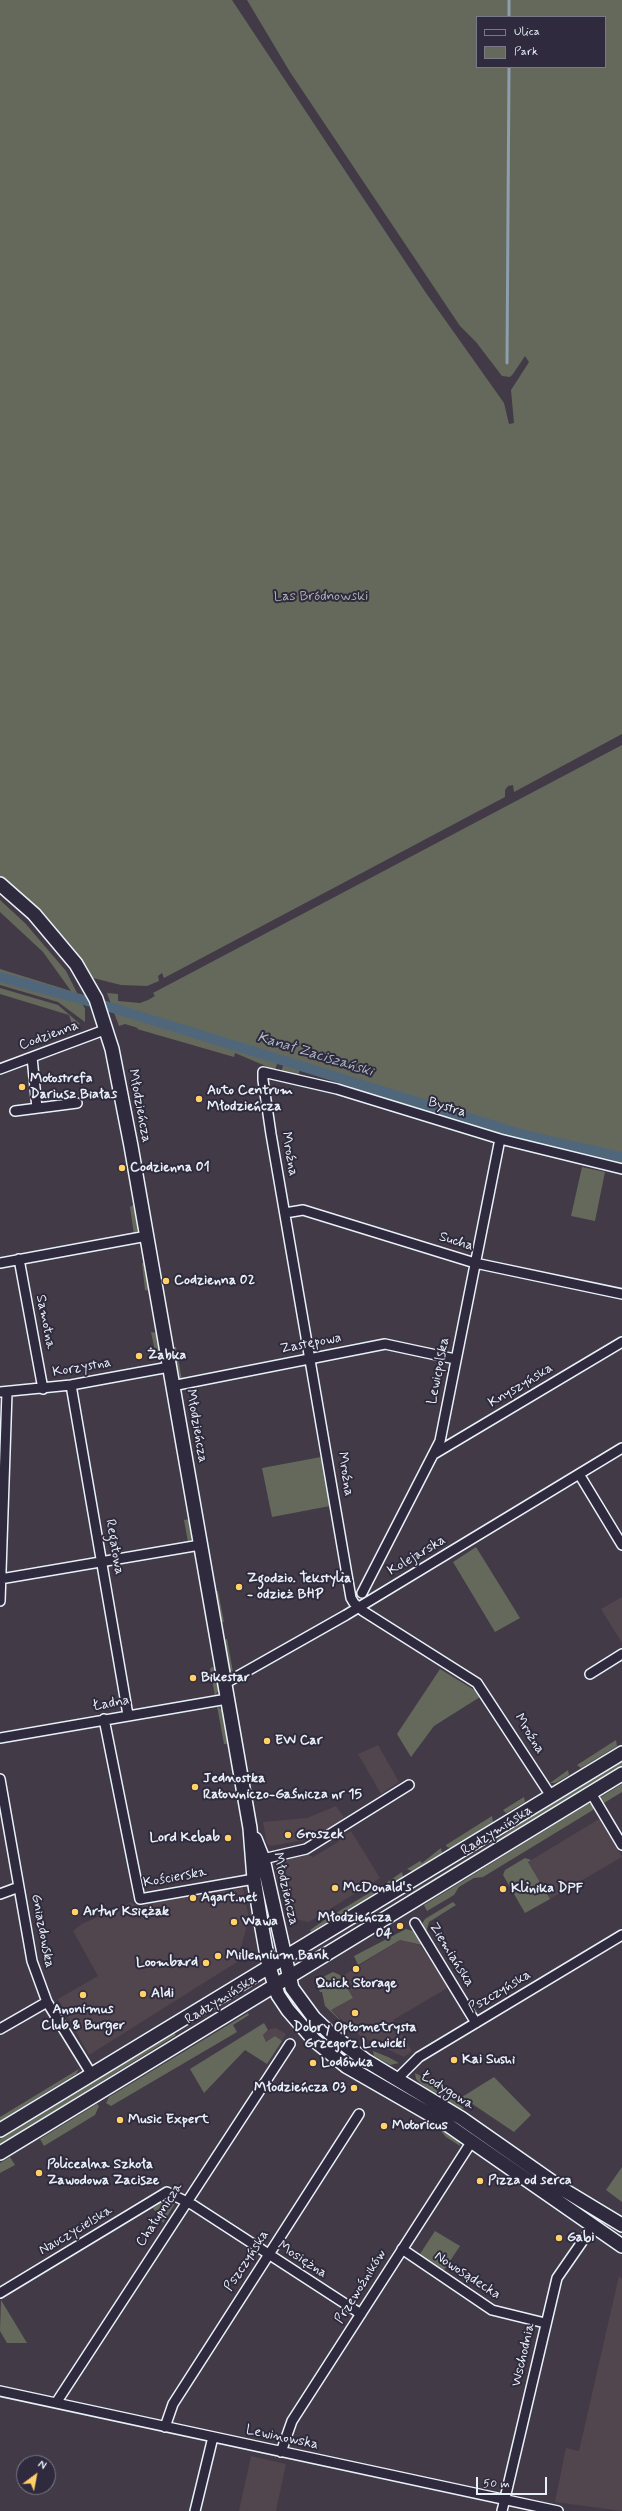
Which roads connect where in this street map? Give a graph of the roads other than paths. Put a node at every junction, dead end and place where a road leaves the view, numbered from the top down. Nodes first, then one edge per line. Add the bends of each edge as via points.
1 (0, 884) edge
2 (107, 1029) junction
3 (32, 1057) junction
4 (0, 1069) edge
5 (264, 1070) joint
6 (77, 1103) dead end
7 (38, 1108) junction
8 (14, 1111) dead end
9 (500, 1139) junction
10 (622, 1169) edge
11 (285, 1213) junction
12 (147, 1236) junction
13 (19, 1259) junction
14 (0, 1263) edge
15 (475, 1263) junction
16 (622, 1294) edge
17 (622, 1342) edge
18 (311, 1358) junction
19 (455, 1359) junction
20 (169, 1367) junction
21 (71, 1385) junction
22 (172, 1386) junction
23 (43, 1389) junction
24 (3, 1392) edge
25 (622, 1448) edge
26 (434, 1454) junction
27 (579, 1474) junction
28 (200, 1545) junction
29 (622, 1545) edge
30 (103, 1562) junction
31 (1, 1579) edge
32 (362, 1593) dead end
33 (0, 1601) edge
34 (358, 1607) junction
35 (622, 1654) edge
36 (590, 1674) dead end
37 (224, 1684) junction
38 (227, 1699) junction
39 (128, 1715) junction
40 (104, 1719) junction
41 (0, 1738) edge
42 (622, 1753) edge
43 (622, 1774) edge
44 (0, 1779) edge
45 (409, 1785) dead end
46 (1, 1791) edge
47 (591, 1793) junction
48 (551, 1796) junction
49 (250, 1828) junction
50 (622, 1845) edge
51 (263, 1859) junction
52 (254, 1879) junction
53 (19, 1887) junction
54 (0, 1894) edge
55 (415, 1923) dead end
56 (622, 1935) edge
57 (284, 1959) junction
58 (269, 1967) junction
59 (289, 1977) junction
60 (275, 1985) junction
61 (47, 2002) junction
62 (476, 2023) junction
63 (0, 2030) edge
64 (290, 2044) dead end
65 (92, 2075) junction
66 (397, 2079) junction
67 (359, 2114) dead end
68 (0, 2130) edge
69 (472, 2141) junction
70 (0, 2153) edge
71 (167, 2192) joint
72 (186, 2201) junction
73 (609, 2216) junction
74 (622, 2225) edge
75 (593, 2226) junction
76 (622, 2246) edge
77 (402, 2249) junction
78 (268, 2254) junction
79 (0, 2293) edge
80 (361, 2314) junction
81 (545, 2323) junction
82 (0, 2391) edge
83 (56, 2403) junction
84 (165, 2427) junction
85 (213, 2437) junction
86 (282, 2452) junction
87 (505, 2500) junction
88 (196, 2511) edge
89 (502, 2511) edge
90 (558, 2511) edge

1 - 2 main road, Młodzieńcza via 18,898 50,931 76,964 96,999
2 - 3 street, Codzienna
2 - 12 main road, Młodzieńcza
3 - 4 street, Codzienna
3 - 7 street
5 - 9 street, Bystra via 337,1089
5 - 11 street, Mroźna via 263,1080
6 - 7 street
7 - 8 street
9 - 10 street, Bystra
9 - 15 street, Lewicpolska
11 - 15 street, Sucha via 303,1210
11 - 18 street, Mroźna
12 - 13 street
12 - 20 main road, Młodzieńcza
13 - 14 street
13 - 23 street, Samotna
15 - 16 street, Sucha
15 - 19 street, Lewicpolska
17 - 26 street, Knyszyńska
18 - 19 street, Zastępowa via 385,1344
18 - 22 street, Zastępowa
18 - 34 street, Mroźna via 351,1598
19 - 26 street, Lewicpolska via 440,1441
20 - 21 street, Korzystna
20 - 22 main road, Młodzieńcza
21 - 23 street, Korzystna
21 - 30 street, Regatowa
22 - 28 main road, Młodzieńcza
23 - 24 street, Korzystna
24 - 31 street
25 - 27 street, Kolejarska
26 - 32 street, Lewicpolska
27 - 29 street
27 - 34 street, Kolejarska
28 - 30 street
28 - 37 main road, Młodzieńcza
30 - 31 street
30 - 39 street, Regatowa
31 - 33 street
34 - 37 street, Kolejarska
34 - 48 street, Mroźna via 477,1683
35 - 36 street
37 - 38 main road, Młodzieńcza
38 - 39 street, Ładna
38 - 49 main road, Młodzieńcza
39 - 40 street, Ładna
40 - 41 street, Ładna
40 - 52 street, Kościerska via 140,1899
42 - 48 main road, Radzymińska
43 - 47 main road, Radzymińska
44 - 46 street, Gniazdowska
45 - 51 street via 306,1849
46 - 53 street, Gniazdowska
47 - 50 street
47 - 59 main road, Radzymińska
48 - 57 main road, Radzymińska
49 - 51 main road, Młodzieńcza
49 - 52 main road, Młodzieńcza
51 - 57 main road, Młodzieńcza
52 - 58 main road, Młodzieńcza
53 - 54 street
53 - 61 street, Gniazdowska via 32,1961
55 - 62 street, Ziemiańska
56 - 62 street, Pszczyńska
57 - 58 main road, Radzymińska
57 - 59 main road, Łodygowa
58 - 60 main road, Młodzieńcza
58 - 65 main road, Radzymińska
59 - 60 main road, Radzymińska
59 - 66 main road, Łodygowa via 298,1997 333,2036 365,2060
60 - 69 main road, Łodygowa via 288,2010 324,2048 361,2076 435,2116
60 - 70 main road, Radzymińska
61 - 63 street
61 - 65 street, Gniazdowska
62 - 66 street, Pszczyńska via 419,2057
64 - 72 street, Chałupnicza
65 - 68 main road, Radzymińska
66 - 73 main road, Łodygowa via 461,2118 564,2190
67 - 78 street, Pszczyńska
69 - 75 main road, Łodygowa
69 - 77 street, Przewoźników
71 - 72 street, Mosiężna
71 - 79 street, Nauczycielska
72 - 78 street, Mosiężna
72 - 83 street, Chałupnicza
73 - 74 main road, Łodygowa
73 - 75 main road
75 - 76 main road, Łodygowa
75 - 81 street, Wschodnia via 559,2273
77 - 80 street, Przewoźników
77 - 81 street, Nowosądecka via 492,2310
78 - 80 street, Mosiężna
78 - 84 street, Pszczyńska via 173,2404
80 - 86 street, Przewoźników via 292,2421
81 - 87 street, Wschodnia
82 - 83 street, Lewinowska
83 - 84 street, Lewinowska
84 - 85 street, Lewinowska
85 - 86 street, Lewinowska
85 - 88 street
86 - 87 street, Lewinowska
87 - 89 street, Wschodnia
87 - 90 street, Lewinowska

